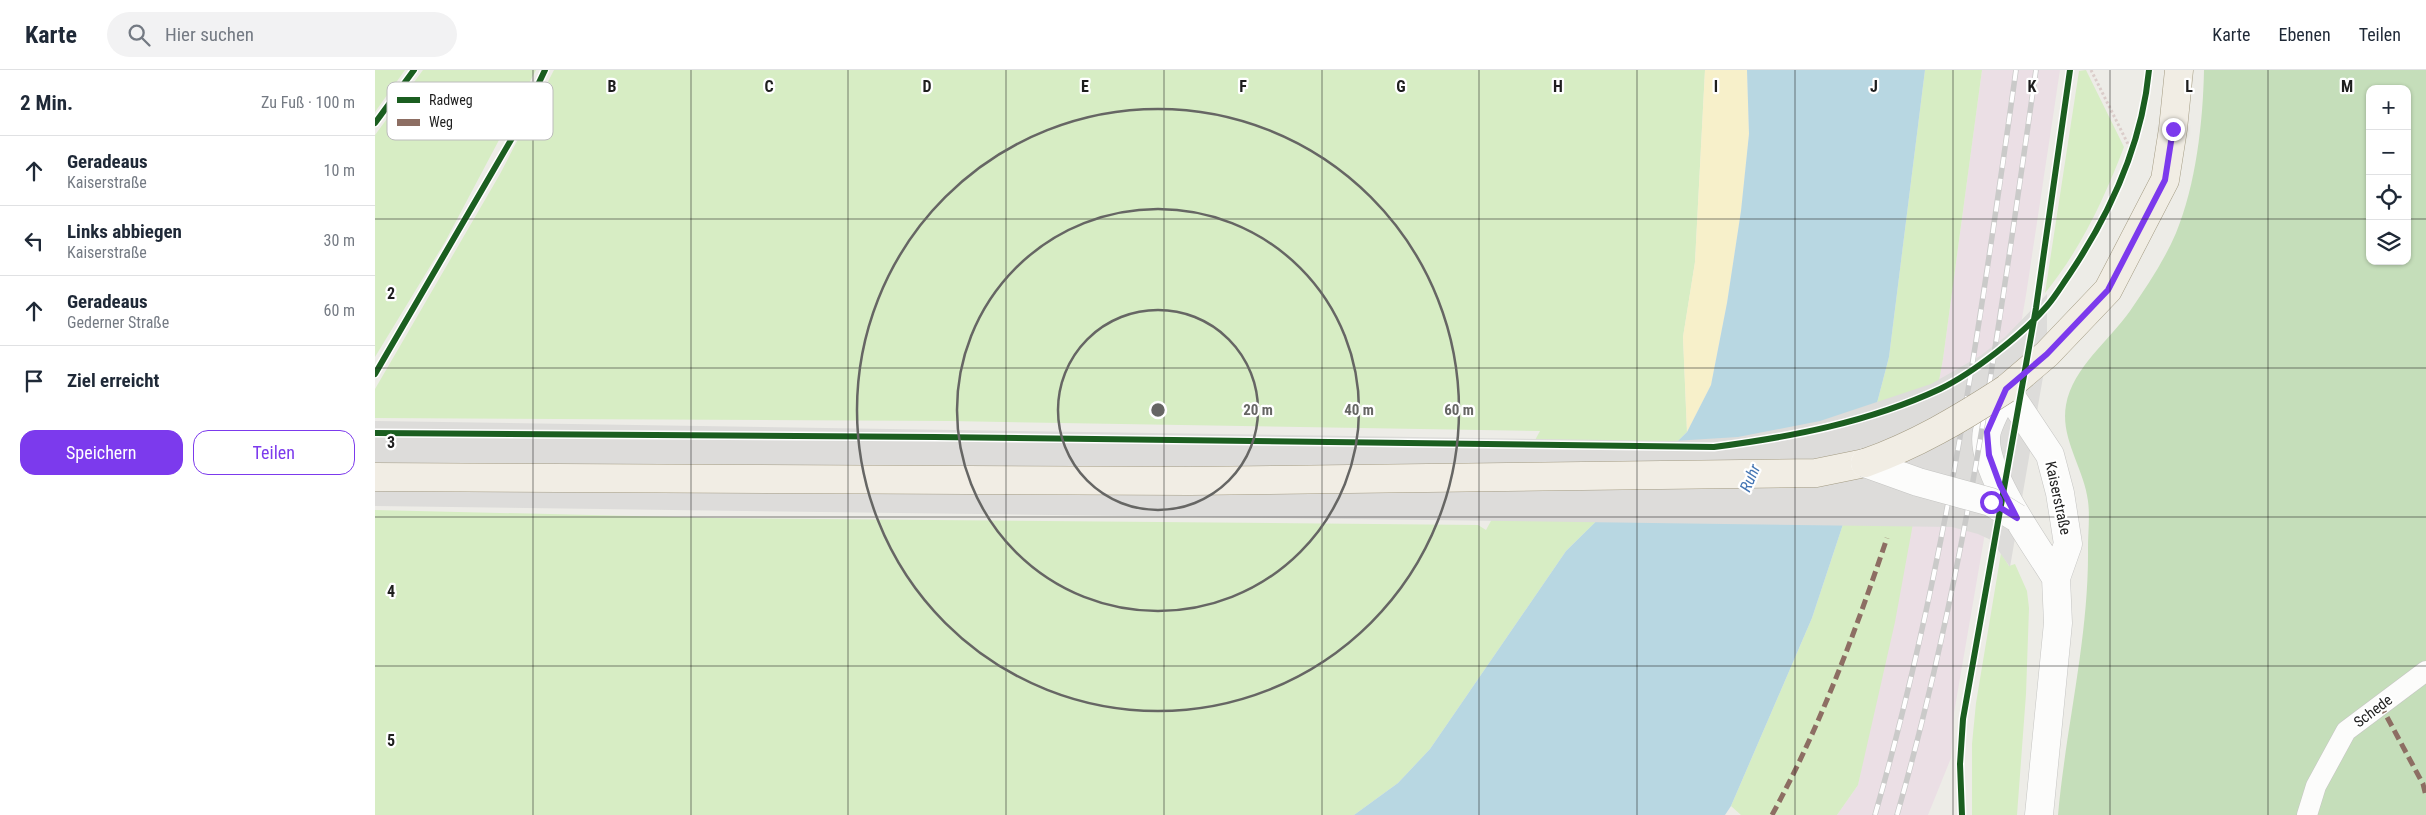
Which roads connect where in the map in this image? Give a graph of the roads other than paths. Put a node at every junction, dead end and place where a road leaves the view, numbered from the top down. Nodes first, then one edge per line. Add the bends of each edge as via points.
1 (2179, 70) edge
2 (2006, 389) junction
3 (1865, 464) junction
4 (375, 476) edge
5 (2017, 518) junction
6 (2057, 578) junction
7 (2426, 671) edge
8 (2039, 815) edge
9 (2307, 815) edge

1 - 2 main road via 2165,180 2108,290 2047,354
2 - 3 main road, bridge via 1948,427
2 - 5 street, Kaiserstraße, bridge via 1987,432 1989,455
2 - 6 street, Kaiserstraße via 2050,455 2068,544
3 - 4 main road via 1816,473 1190,480
3 - 5 street, Kaiserstraße, bridge via 1991,502
5 - 6 street, Kaiserstraße
6 - 8 street, Kaiserstraße via 2058,623
7 - 9 lane, Schede via 2346,731 2316,786

